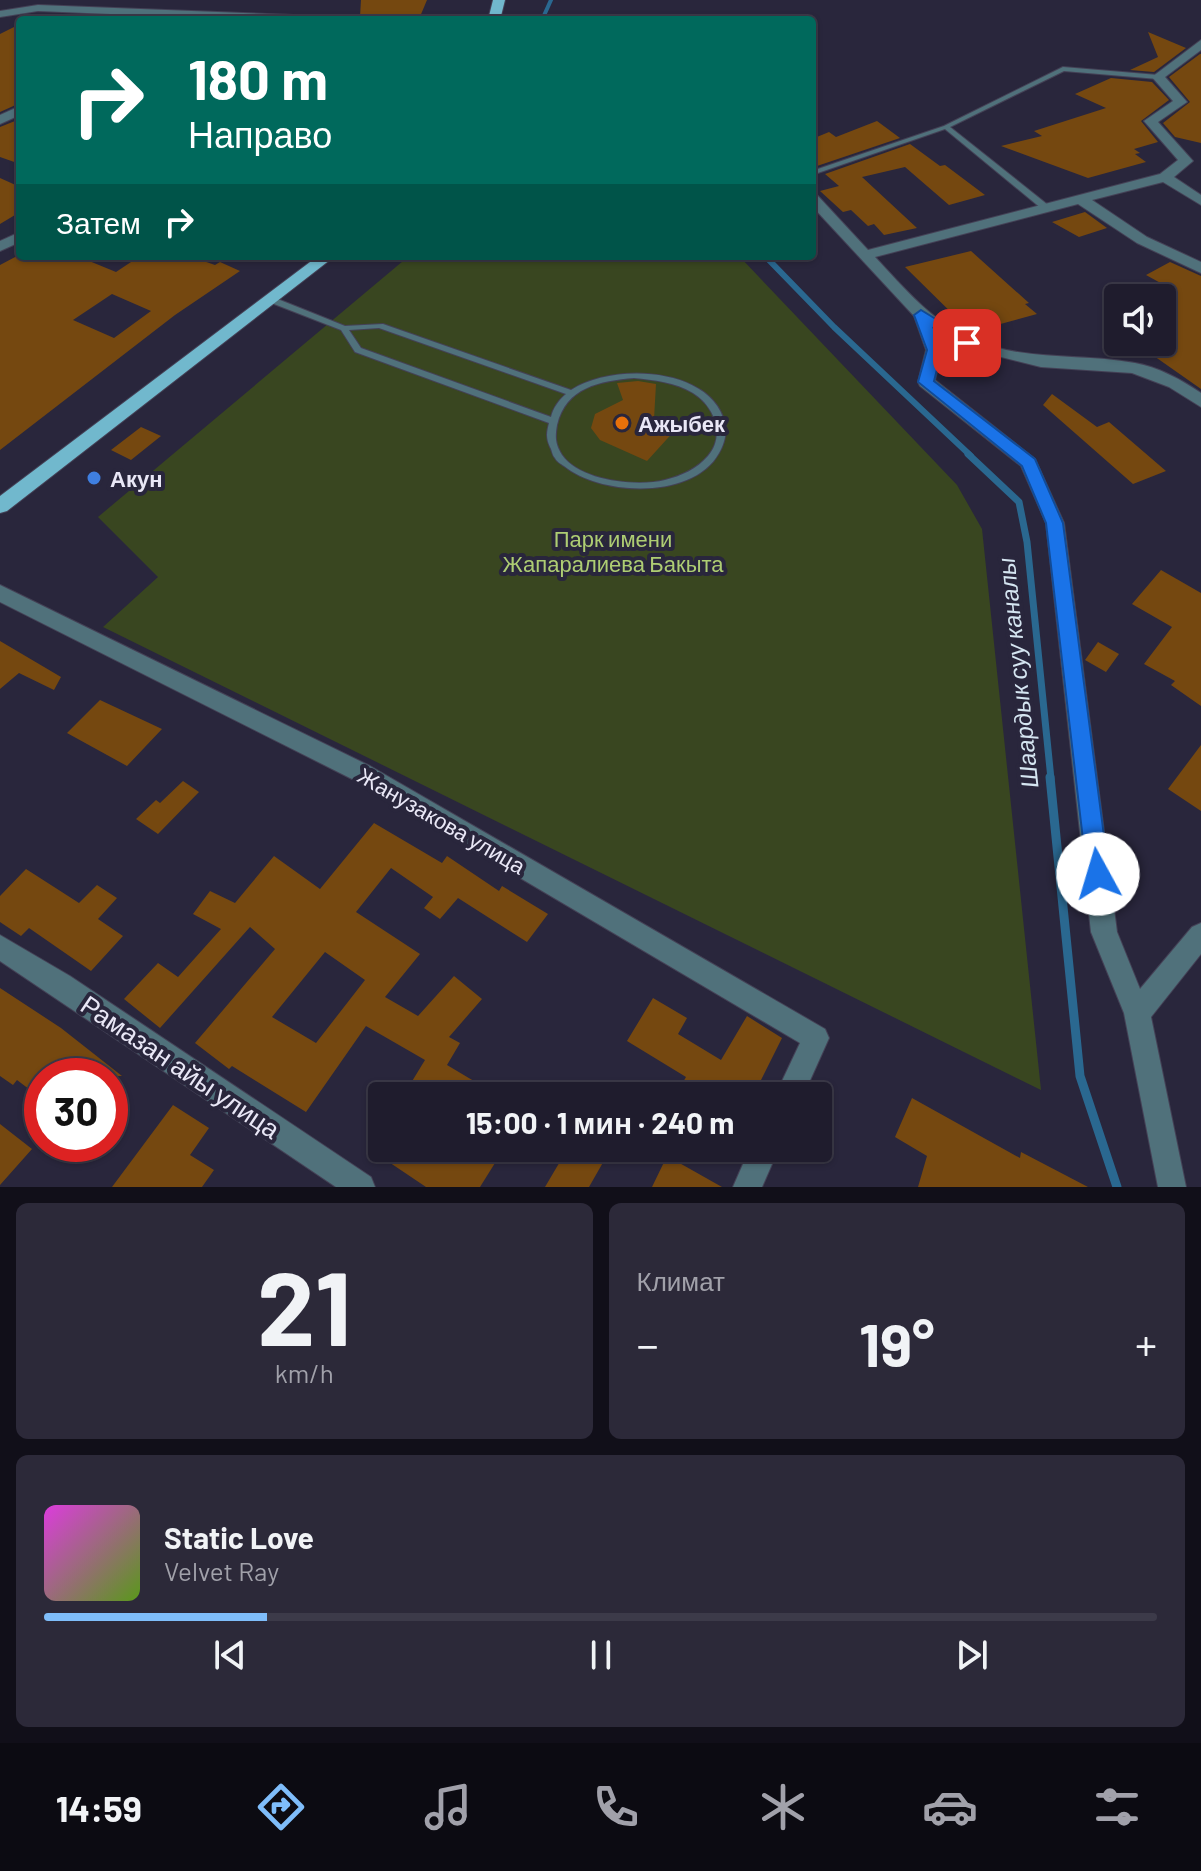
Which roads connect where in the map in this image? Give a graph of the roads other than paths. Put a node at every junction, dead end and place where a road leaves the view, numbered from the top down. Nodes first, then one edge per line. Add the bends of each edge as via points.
1 (37, 4) edge
2 (164, 6) edge
3 (16, 13) junction
4 (0, 14) edge
5 (182, 16) edge
6 (0, 21) edge
7 (1201, 44) edge
8 (1158, 77) junction
9 (946, 127) junction
10 (816, 172) edge
11 (1165, 177) junction
12 (1079, 198) junction
13 (1201, 201) edge
14 (816, 202) edge
15 (1045, 207) junction
16 (865, 255) junction
17 (323, 260) edge
18 (1201, 268) edge
19 (272, 300) junction
20 (921, 315) junction
21 (344, 328) junction
22 (572, 393) junction
23 (1201, 401) edge
24 (552, 421) junction
25 (0, 506) edge
26 (0, 593) edge
27 (1201, 935) edge
28 (0, 947) edge
29 (1137, 1013) junction
30 (796, 1082) edge
31 (759, 1162) edge
32 (361, 1187) edge
33 (747, 1187) edge
34 (1172, 1187) edge

1 - 2 street
1 - 3 street
2 - 5 street
3 - 4 street
3 - 6 street
7 - 8 street
8 - 9 lane via 1063,69
8 - 11 street via 1181,102 1150,121 1186,161
9 - 10 lane
9 - 15 lane
11 - 12 street
11 - 13 street
12 - 15 street
12 - 18 street via 1142,240
14 - 16 street
15 - 16 street
16 - 20 street
17 - 19 main road
19 - 21 lane
19 - 25 main road
20 - 23 street via 967,343 1041,362 1134,368 1175,383
20 - 29 street via 934,350 926,382 1029,463 1055,523 1104,932
21 - 22 lane via 380,326
21 - 24 lane via 358,350
22 - 24 lane
22 - 24 lane via 623,376 679,383 711,405 722,436 716,452 695,472 663,486 613,486 571,467 554,445
26 - 30 street, Жанузакова улица via 362,773 816,1038
27 - 29 street
28 - 32 street, Рамазан айы улица
29 - 34 street
31 - 33 street

